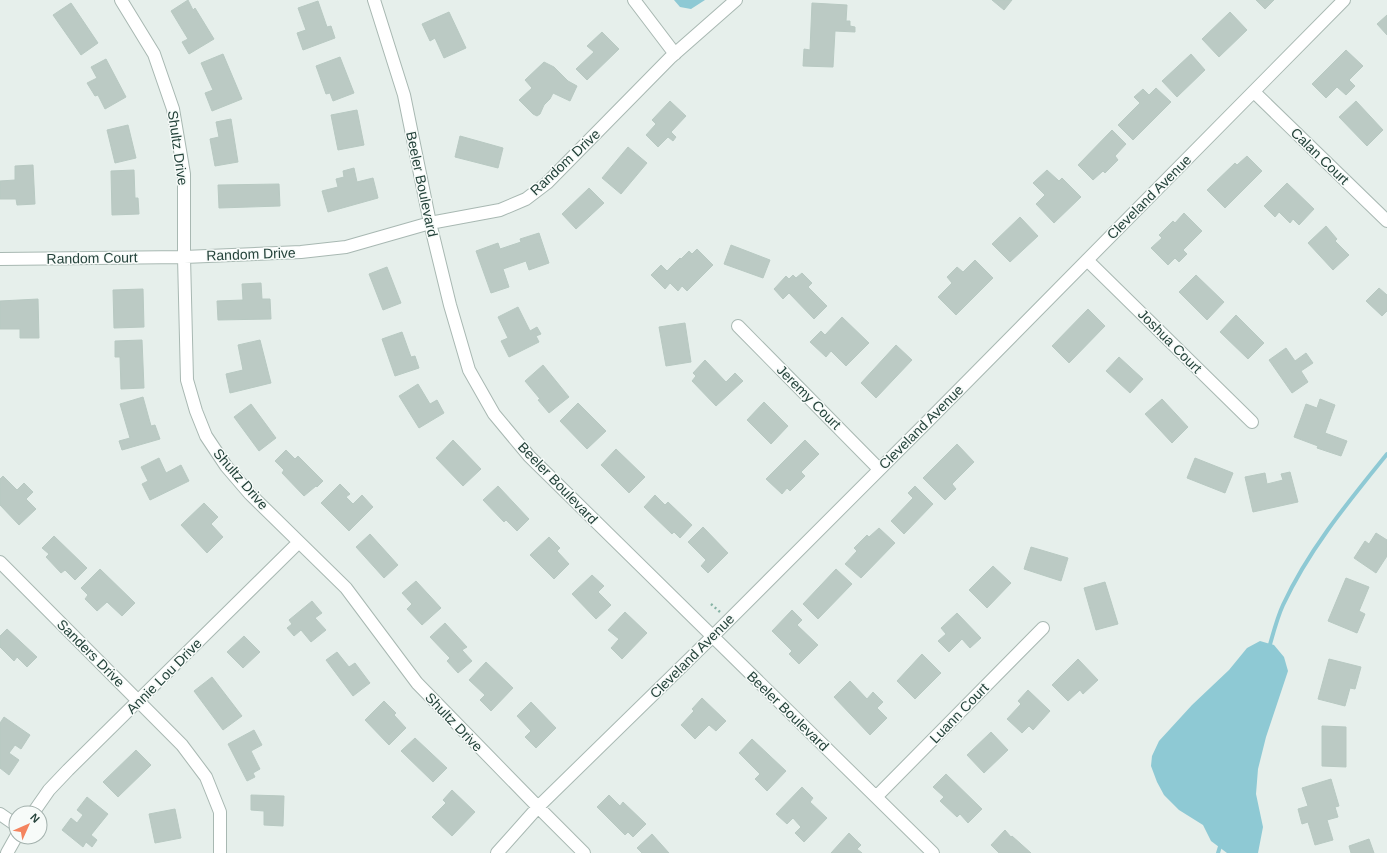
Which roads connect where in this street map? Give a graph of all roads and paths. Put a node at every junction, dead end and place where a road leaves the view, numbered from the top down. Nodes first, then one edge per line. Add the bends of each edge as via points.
1 (120, 0) edge
2 (374, 0) edge
3 (634, 0) edge
4 (736, 0) edge
5 (1344, 0) edge
6 (675, 54) junction
7 (1254, 92) junction
8 (1387, 221) edge
9 (430, 223) junction
10 (184, 257) junction
11 (0, 259) edge
12 (1087, 260) junction
13 (738, 326) dead end
14 (1252, 422) dead end
15 (879, 469) junction
16 (300, 542) junction
17 (0, 562) edge
18 (1043, 628) dead end
19 (712, 637) junction
20 (139, 701) junction
21 (876, 797) junction
22 (38, 805) edge
23 (538, 807) junction
24 (220, 853) edge
25 (497, 853) edge
26 (584, 853) edge
27 (933, 853) edge

1 - 10 street, Shultz Drive via 154,54 173,109 184,174
2 - 9 street, Beeler Boulevard via 404,95
3 - 6 street
4 - 6 street, Random Drive
5 - 7 street, Cleveland Avenue
6 - 9 street, Random Drive via 547,183 526,199 500,210
7 - 8 street, Calan Court
7 - 12 street, Cleveland Avenue
9 - 10 street, Random Drive via 346,248
9 - 19 street, Beeler Boulevard via 469,370 494,414 529,456
10 - 11 street, Random Court
10 - 16 street, Shultz Drive via 187,380 206,436 226,466 250,494
12 - 14 street, Joshua Court
12 - 15 street, Cleveland Avenue
13 - 15 street, Jeremy Court
15 - 19 street, Cleveland Avenue
16 - 20 street, Annie Lou Drive
16 - 23 street, Shultz Drive via 346,588 417,683
17 - 20 street, Sanders Drive
18 - 21 street, Luann Court
19 - 21 street, Beeler Boulevard
19 - 23 street, Cleveland Avenue
20 - 22 street, Annie Lou Drive via 68,770
20 - 24 street, Sanders Drive via 182,745 206,777 220,812
21 - 27 street, Beeler Boulevard
23 - 25 street, Cleveland Avenue
23 - 26 street, Shultz Drive

